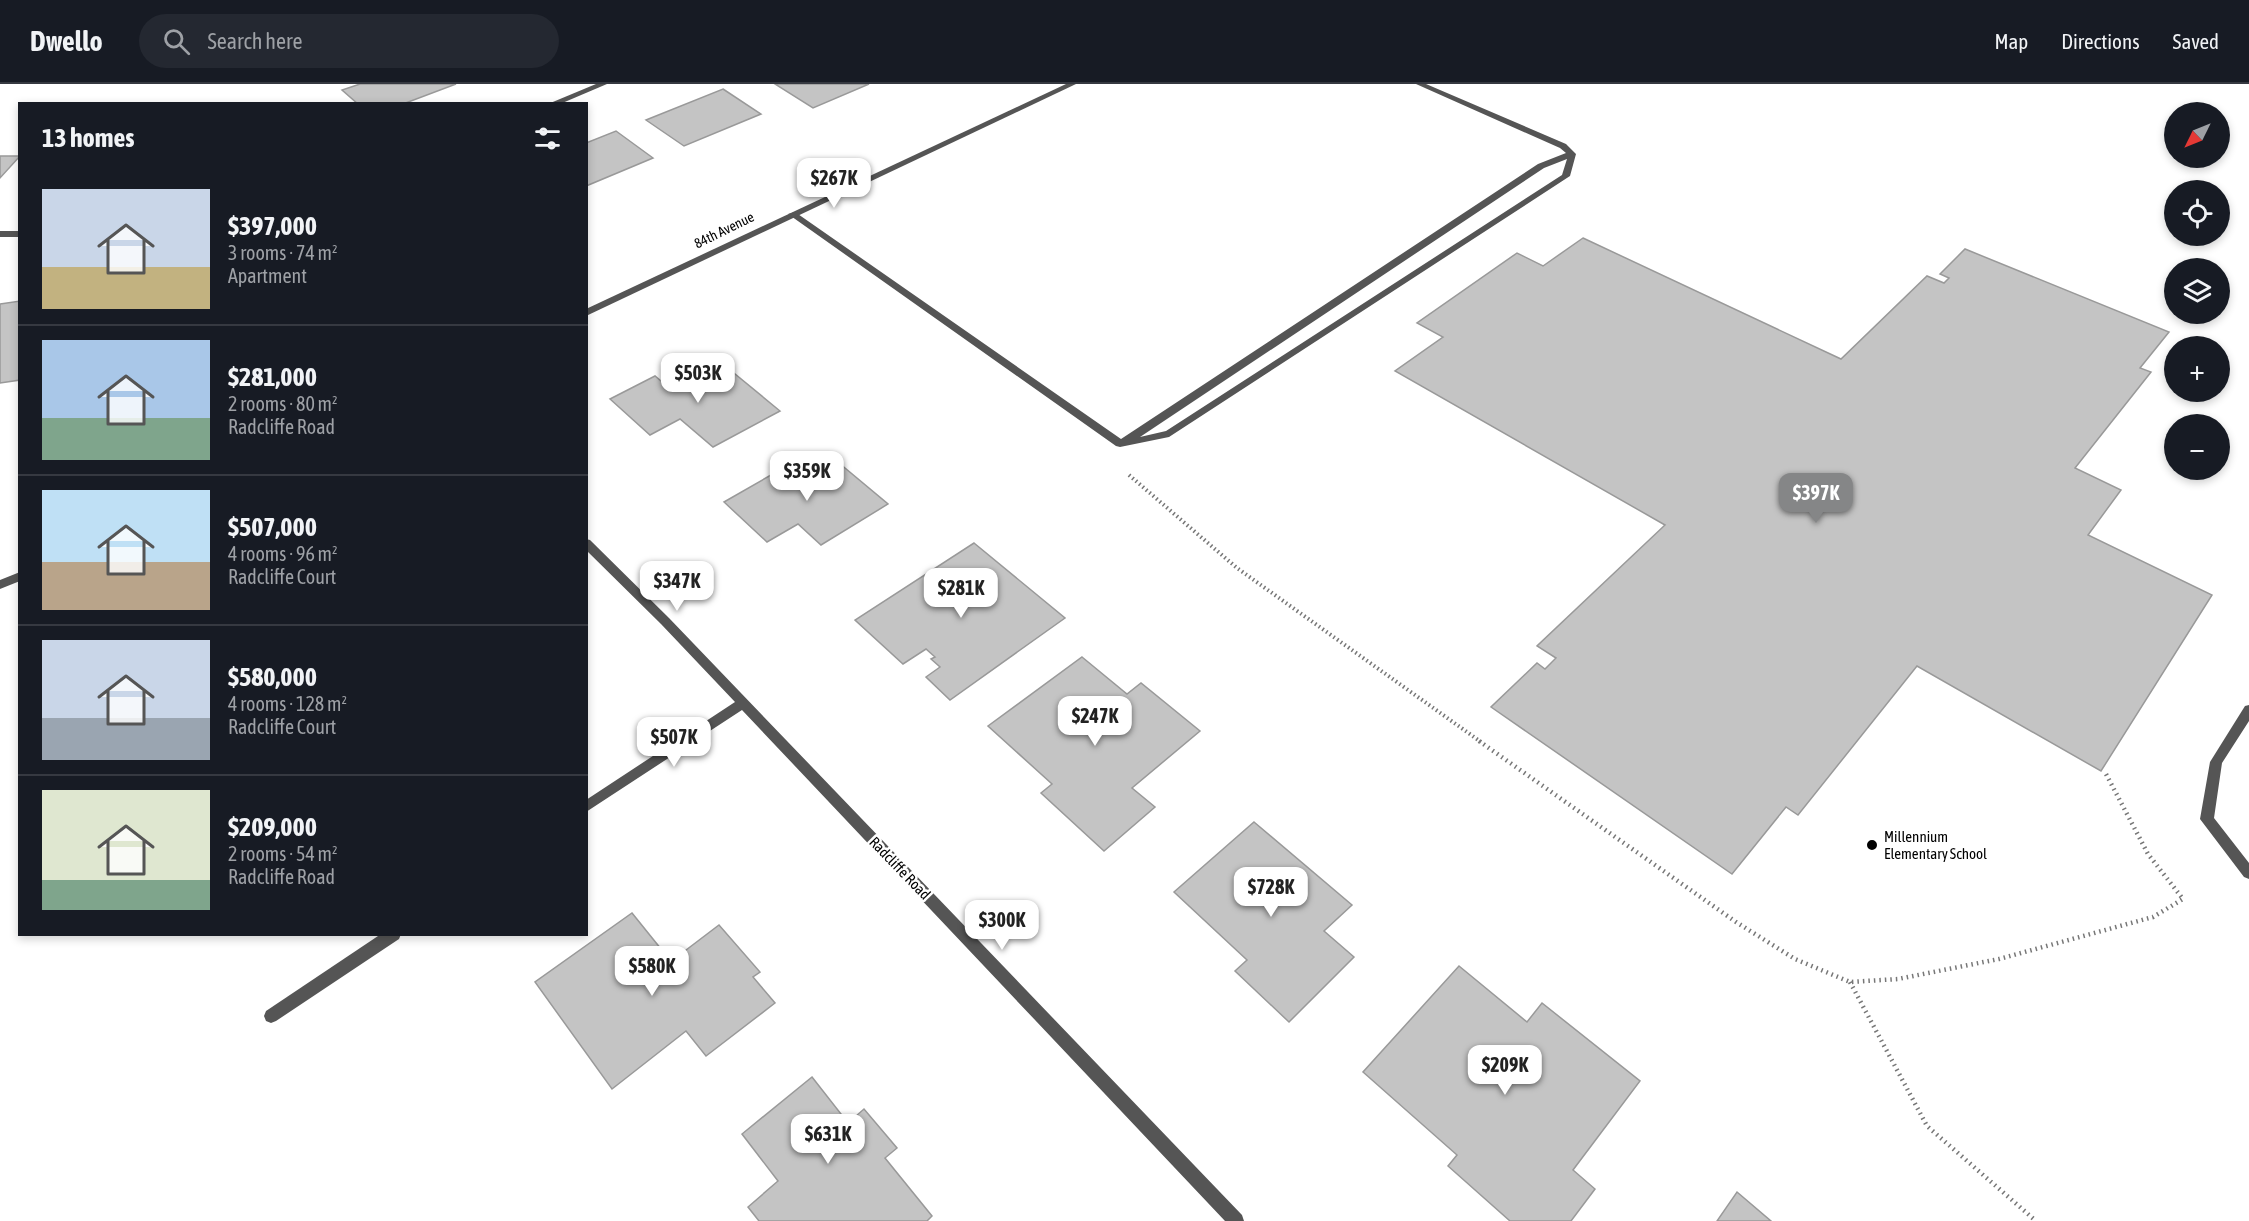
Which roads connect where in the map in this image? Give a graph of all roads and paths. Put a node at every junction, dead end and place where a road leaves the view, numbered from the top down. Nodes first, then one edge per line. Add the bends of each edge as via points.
1 (603, 84) edge
2 (1072, 84) edge
3 (1420, 84) edge
4 (557, 102) edge
5 (1572, 154) junction
6 (792, 214) junction
7 (0, 234) edge
8 (18, 234) edge
9 (588, 312) edge
10 (1120, 444) junction
11 (1119, 471) dead end
12 (588, 545) edge
13 (18, 577) edge
14 (0, 585) edge
15 (743, 703) junction
16 (2249, 710) edge
17 (2106, 774) dead end
18 (588, 806) edge
19 (2249, 873) edge
20 (391, 936) edge
21 (1850, 982) junction
22 (272, 1016) dead end
23 (1236, 1221) edge
24 (2036, 1221) edge

1 - 4 street
2 - 6 street, 84th Avenue
3 - 5 street via 1563,146
5 - 10 street via 1541,166
5 - 10 street via 1566,176 1240,389 1169,434
6 - 9 street, 84th Avenue
6 - 10 street
7 - 8 street
11 - 21 path via 1128,474 1237,568 1646,861 1795,959
12 - 15 street, Radcliffe Road
13 - 14 street
15 - 18 street
15 - 23 street, Radcliffe Road
16 - 19 street via 2216,762 2206,819
17 - 21 path via 2148,854 2183,899 2153,917 1999,959 1898,979
20 - 22 street
21 - 24 path via 1927,1126

